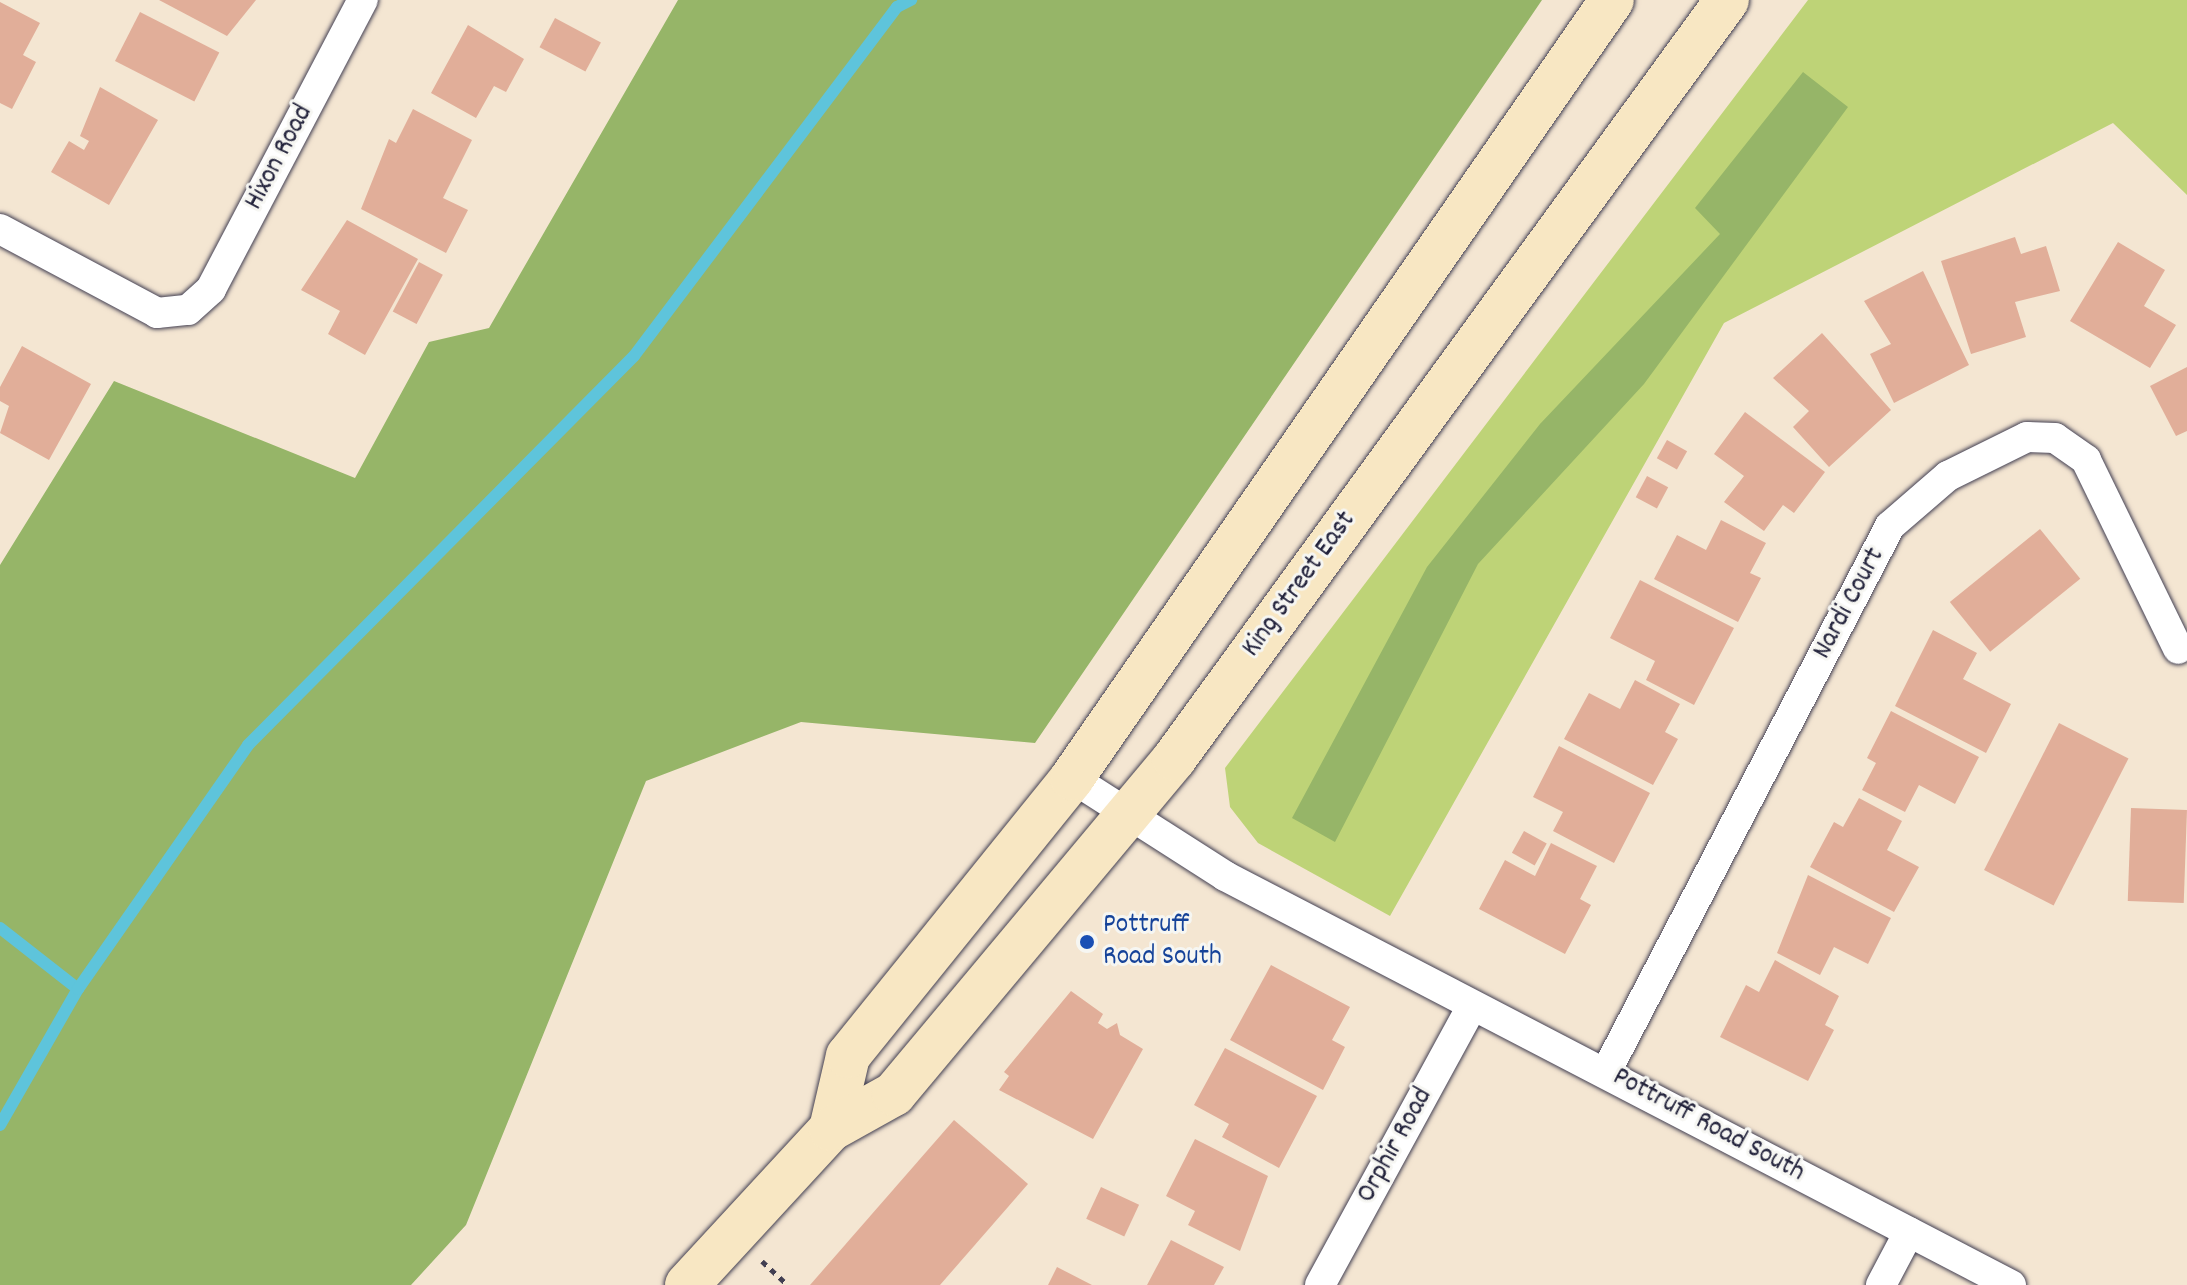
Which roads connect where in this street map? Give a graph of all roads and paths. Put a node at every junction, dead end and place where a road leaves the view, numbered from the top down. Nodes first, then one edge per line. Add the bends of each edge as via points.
1 (363, 0) edge
2 (1612, 0) edge
3 (1727, 0) edge
4 (0, 229) edge
5 (2178, 649) dead end
6 (1072, 778) junction
7 (1128, 815) junction
8 (1472, 1006) junction
9 (1606, 1072) junction
10 (831, 1129) junction
11 (1909, 1232) junction
12 (687, 1285) edge
13 (1320, 1285) edge
14 (1881, 1285) edge
15 (2011, 1285) edge

1 - 4 street, Hixon Road via 211,289 188,310 157,313
2 - 6 main road, King Street East
3 - 7 main road, King Street East
5 - 9 street, Nardi Court via 2086,460 2055,438 2027,437 1948,476 1890,526
6 - 7 street, Pottruff Road South
6 - 10 main road, King Street East via 848,1056
7 - 8 street, Pottruff Road South via 1225,876
7 - 10 main road, King Street East via 894,1094
8 - 9 street, Pottruff Road South
8 - 13 street, Orphir Road
9 - 11 street, Pottruff Road South
10 - 12 main road, King Street East
11 - 14 street
11 - 15 street, Pottruff Road South

